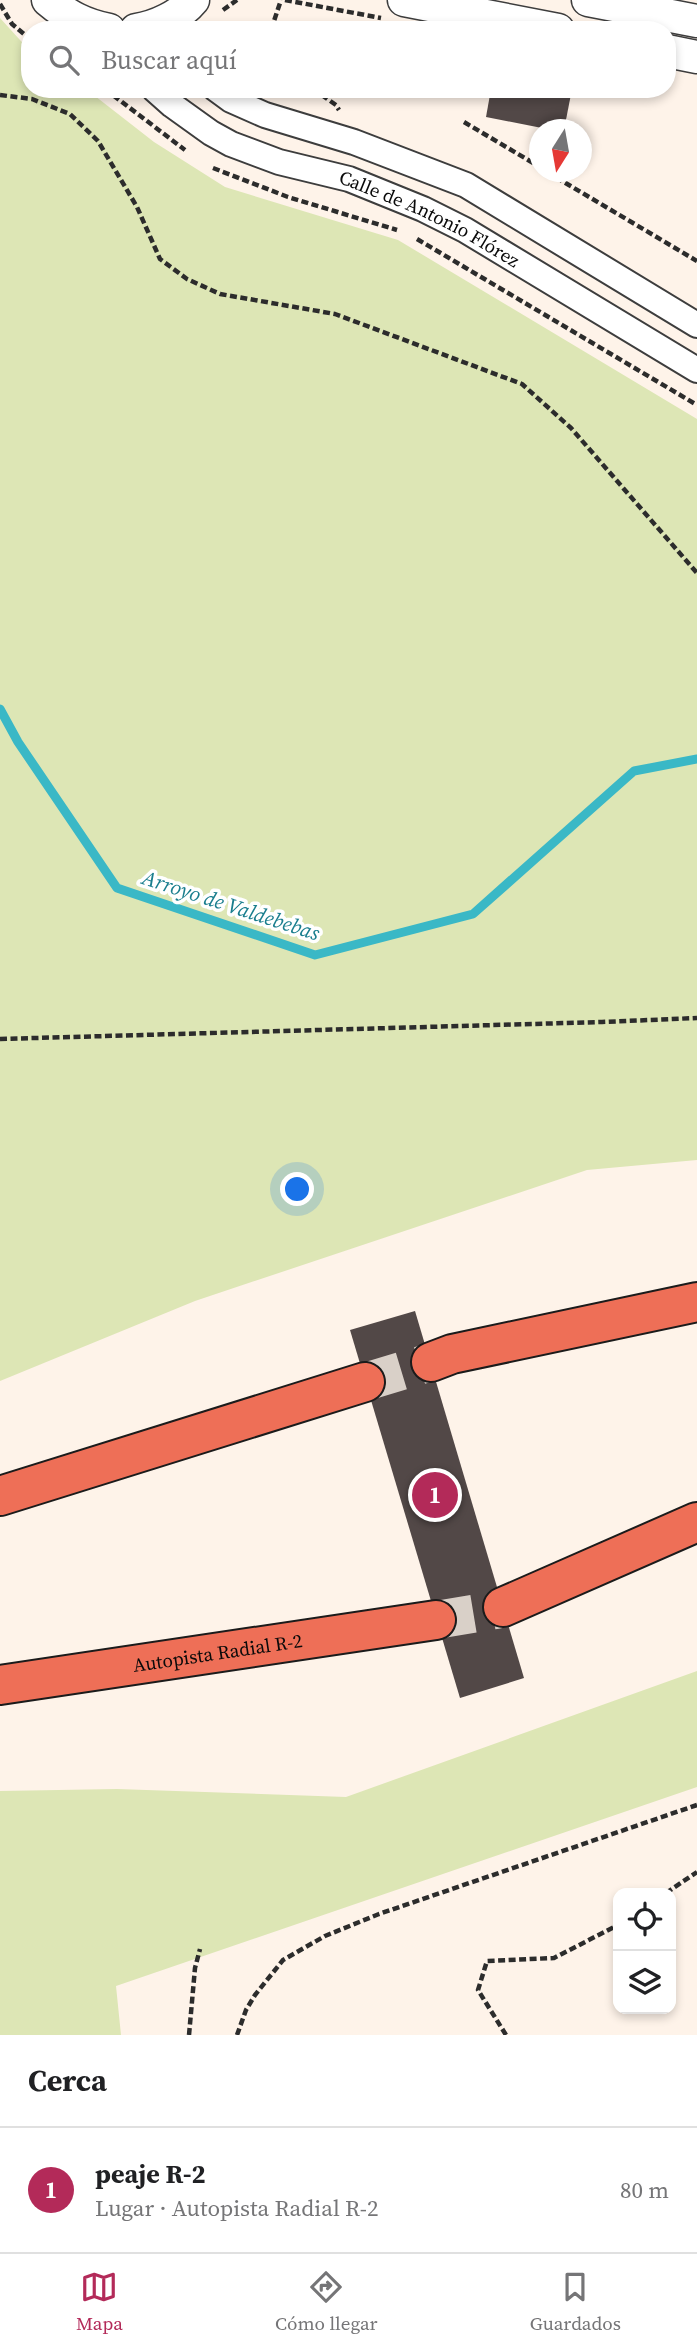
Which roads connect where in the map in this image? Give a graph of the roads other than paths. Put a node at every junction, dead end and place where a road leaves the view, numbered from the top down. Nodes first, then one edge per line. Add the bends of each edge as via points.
1 (48, 0) edge
2 (588, 0) edge
3 (398, 10) edge
4 (190, 12) edge
5 (80, 21) edge
6 (166, 21) edge
7 (486, 21) edge
8 (697, 21) edge
9 (676, 53) edge
10 (697, 57) edge
11 (164, 98) edge
12 (228, 98) edge
13 (697, 326) edge
14 (697, 370) edge
15 (697, 1302) edge
16 (430, 1362) tunnel mouth
17 (365, 1382) tunnel mouth
18 (3, 1494) edge
19 (697, 1522) edge
20 (503, 1607) tunnel mouth
21 (436, 1620) tunnel mouth
22 (0, 1685) edge

1 - 5 street
2 - 8 street
3 - 7 street
4 - 6 street
9 - 10 street
11 - 14 street, Calle de Antonio Flórez via 231,144 279,162 349,179 423,208
12 - 13 street, Calle de Antonio Flórez via 466,185
15 - 16 highway
17 - 18 highway
19 - 20 highway
21 - 22 highway, Autopista Radial R-2

